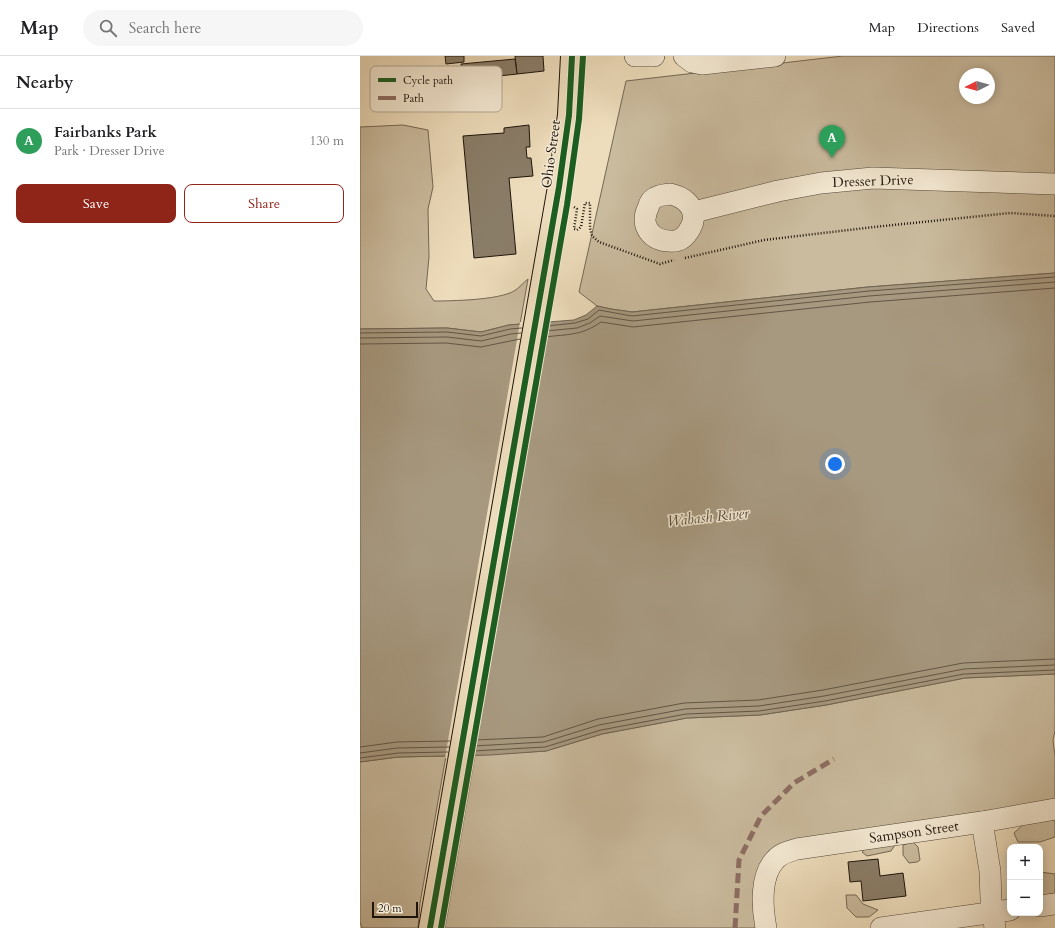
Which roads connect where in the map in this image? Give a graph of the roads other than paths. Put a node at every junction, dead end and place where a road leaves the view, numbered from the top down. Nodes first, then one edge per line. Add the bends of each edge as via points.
1 (572, 56) edge
2 (635, 56) edge
3 (654, 56) edge
4 (684, 56) edge
5 (775, 56) edge
6 (1055, 184) edge
7 (694, 212) dead end
8 (1055, 809) edge
9 (982, 822) junction
10 (1055, 904) edge
11 (1043, 906) edge
12 (999, 917) edge
13 (430, 928) edge
14 (766, 928) edge
15 (881, 928) edge
16 (884, 928) edge

1 - 13 main road, Ohio Street via 569,115 559,187
2 - 3 street
4 - 5 street via 692,62 702,64
6 - 7 street, Dresser Drive via 873,178 778,190
8 - 9 street, Sampson Street
9 - 12 street via 990,871 991,900
9 - 14 street, Sampson Street via 797,849 785,853 776,859 765,882 763,901
10 - 11 street
12 - 16 street
15 - 16 street

